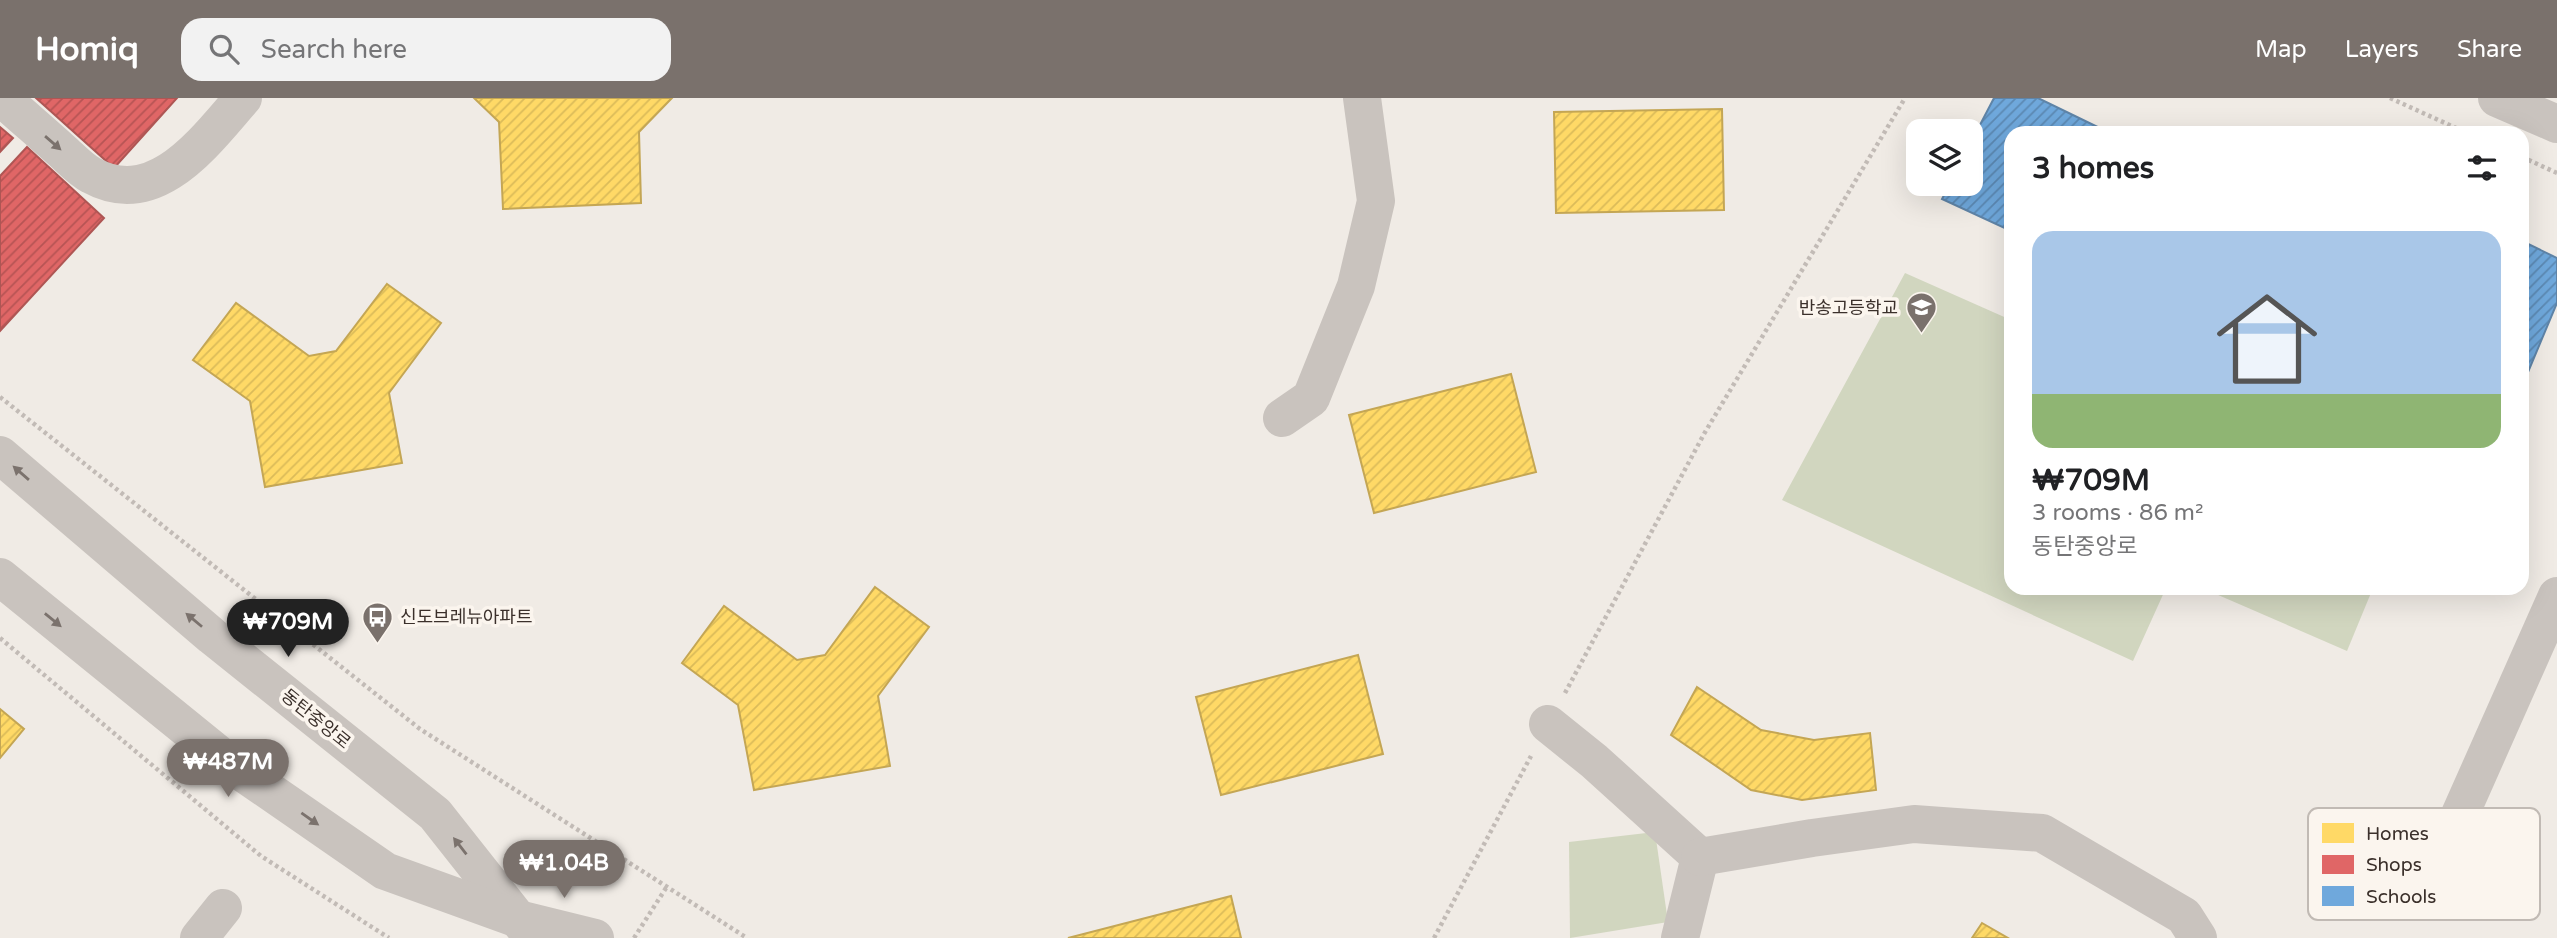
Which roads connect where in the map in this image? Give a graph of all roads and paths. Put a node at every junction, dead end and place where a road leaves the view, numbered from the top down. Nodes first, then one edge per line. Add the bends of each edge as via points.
1 (2, 98) edge
2 (243, 98) edge
3 (1362, 98) edge
4 (1905, 98) edge
5 (2390, 98) edge
6 (2497, 98) edge
7 (2557, 124) edge
8 (2452, 126) edge
9 (2529, 161) edge
10 (2557, 173) edge
11 (0, 397) edge
12 (1282, 418) dead end
13 (0, 455) edge
14 (0, 577) edge
15 (2555, 609) edge
16 (0, 638) edge
17 (1548, 724) junction
18 (2463, 808) edge
19 (1700, 857) junction
20 (666, 888) junction
21 (223, 908) dead end
22 (519, 932) edge
23 (199, 938) edge
24 (389, 938) edge
25 (595, 938) edge
26 (634, 938) edge
27 (747, 938) edge
28 (1434, 938) edge
29 (1680, 938) edge
30 (2197, 938) edge

1 -> 2 street via 89,174 115,186 144,184 167,173 196,151
3 - 12 street via 1376,201 1356,286 1311,398
4 - 17 path via 1704,434
5 - 8 path
6 - 7 street
9 - 10 path
11 - 20 path via 420,729
22 -> 13 street, 동탄중앙로 via 435,814 212,636
14 -> 22 street via 233,766 385,871
15 - 18 street
16 - 24 path via 261,856
17 - 19 street
17 - 28 path
19 - 29 street
19 - 30 street via 1914,824 2042,833 2184,916
20 - 26 path
20 - 27 path
21 - 23 street
22 - 25 street

